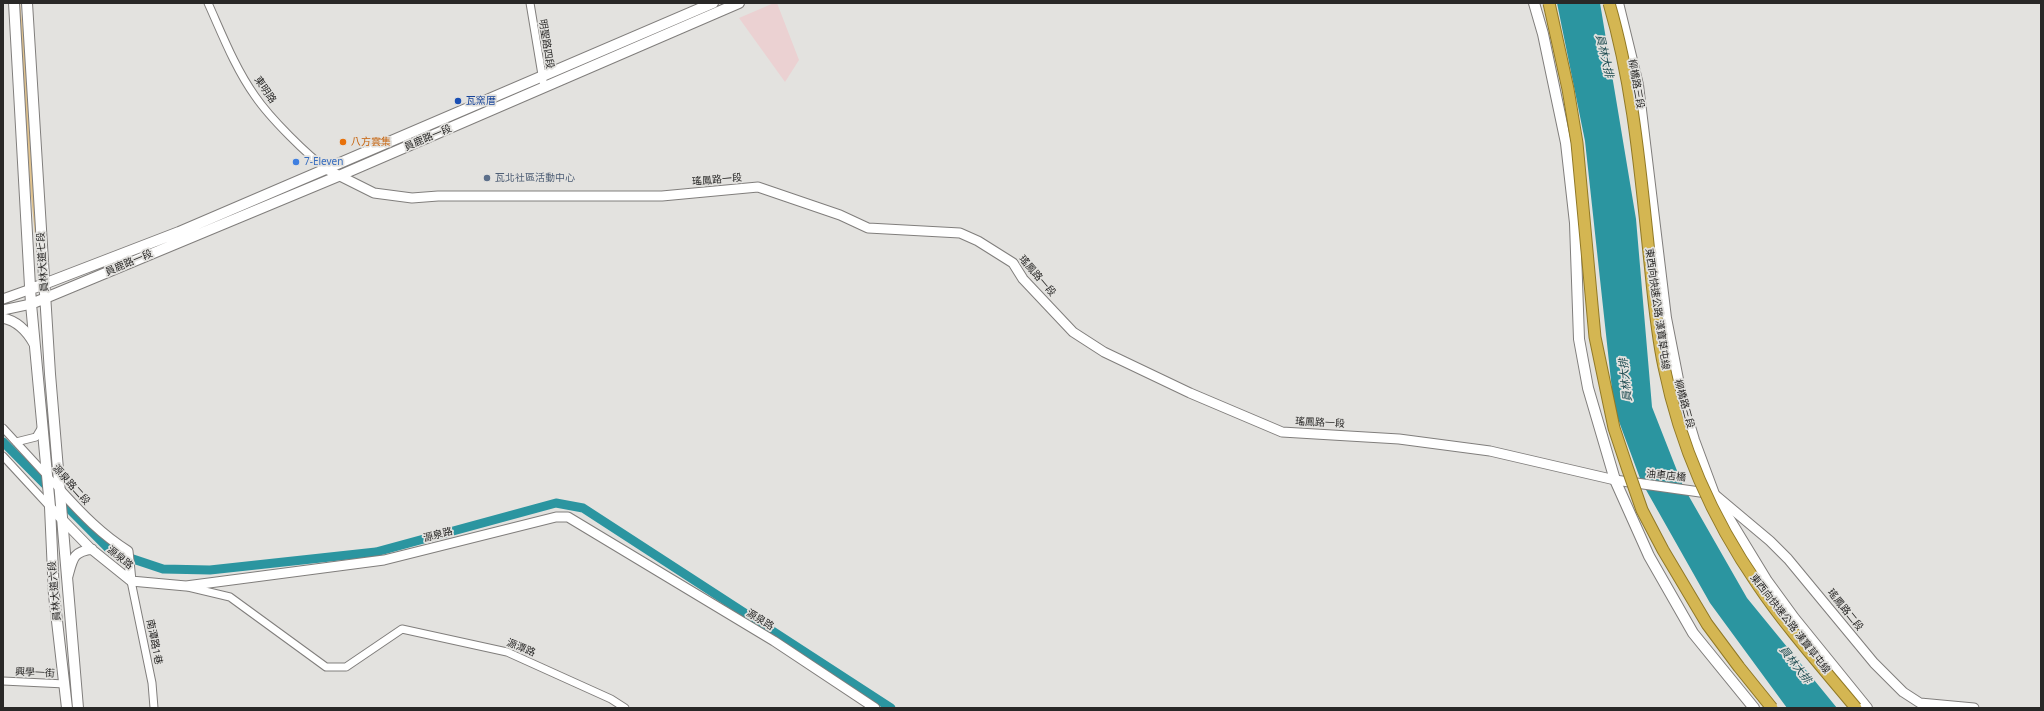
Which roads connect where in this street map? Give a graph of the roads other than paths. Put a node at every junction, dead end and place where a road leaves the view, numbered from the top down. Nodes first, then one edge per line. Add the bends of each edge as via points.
1 (14, 3) edge
2 (27, 3) edge
3 (208, 3) edge
4 (530, 3) edge
5 (713, 3) edge
6 (739, 3) edge
7 (1534, 3) edge
8 (1549, 3) edge
9 (1609, 3) edge
10 (1618, 3) edge
11 (543, 82) junction
12 (328, 170) junction
13 (341, 175) junction
14 (44, 285) junction
15 (31, 289) junction
16 (45, 298) junction
17 (3, 299) edge
18 (32, 304) junction
19 (3, 310) edge
20 (3, 318) edge
21 (36, 348) junction
22 (42, 427) junction
23 (3, 428) edge
24 (16, 442) junction
25 (3, 456) edge
26 (46, 474) junction
27 (1615, 480) junction
28 (61, 491) junction
29 (1714, 494) junction
30 (50, 507) junction
31 (64, 520) junction
32 (92, 549) junction
33 (68, 576) junction
34 (132, 581) junction
35 (186, 586) junction
36 (3, 681) edge
37 (65, 684) junction
38 (67, 708) edge
39 (78, 708) edge
40 (154, 708) edge
41 (625, 708) edge
42 (875, 708) edge
43 (1754, 708) edge
44 (1772, 708) edge
45 (1856, 708) edge
46 (1867, 708) edge
47 (1974, 708) edge

1 - 15 main road, 員林大道七段
2 - 14 main road, 員林大道七段
3 - 12 street, 東明路 via 226,44 255,96 315,160
4 - 11 street, 明聖路四段
5 - 11 main road, 員鹿路一段
6 - 11 main road, 員鹿路一段
7 - 27 main road via 1566,143 1575,223 1579,339 1588,388
8 - 44 highway, bridge via 1567,82 1577,143 1595,337 1613,421 1627,467 1642,510 1703,617
9 - 45 highway, 東西向快速公路 漢寶草屯線, bridge via 1619,38 1636,135 1656,320 1664,367 1673,406 1688,450 1718,520 1758,585
10 - 29 main road, 柳橋路三段 via 1638,86 1666,318 1673,355 1682,400
11 - 12 main road, 員鹿路一段
11 - 13 main road, 員鹿路一段
12 - 13 street, 瑤鳳路一段
12 - 14 main road, 員鹿路一段
13 - 16 main road, 員鹿路一段
13 - 27 street, 瑤鳳路一段 via 374,193 412,198 662,196 758,187 840,215 868,228 960,233 1013,263 1023,279 1073,332 1104,352 1190,393 1282,432 1399,439 1490,451
14 - 15 main road, 員鹿路一段
14 - 16 main road, 員林大道七段
15 - 17 street, 員鹿路一段
15 - 18 main road, 員林大道七段
16 - 18 main road, 員鹿路一段
16 - 28 main road, 員林大道七段
18 - 19 street, 員鹿路一段
18 - 21 main road, 員林大道七段
20 - 21 street via 12,320 29,334
21 - 22 main road, 員林大道七段
22 - 24 street via 36,437
22 - 26 main road, 員林大道七段
23 - 24 street, 源泉路二段
24 - 26 street, 源泉路二段
25 - 30 street, 源泉路
26 - 28 street, 源泉路二段
26 - 30 main road, 員林大道六段
27 - 29 street, 油車店橋
27 - 43 main road via 1649,556 1693,633
28 - 31 main road, 員林大道七段
28 - 34 street, 源泉路二段 via 91,524 128,552
29 - 46 main road, 柳橋路三段 via 1780,600
29 - 47 street, 瑤鳳路二段 via 1788,559 1874,663 1903,692 1920,703
30 - 31 street, 源泉路
30 - 37 main road, 員林大道六段 via 54,595
31 - 32 street, 源泉路
31 - 33 main road, 員林大道六段
32 - 33 street via 80,551 75,556
32 - 34 street, 源泉路
33 - 39 main road, 員林大道六段
34 - 35 street, 源泉路
34 - 40 street, 南潭路1巷 via 152,683
35 - 41 street, 源潭路 via 230,597 326,667 346,667 402,629 507,652 611,699
35 - 42 street, 源泉路 via 384,560 556,517 568,517 774,641
36 - 37 street, 興學一街
37 - 38 main road, 員林大道六段

